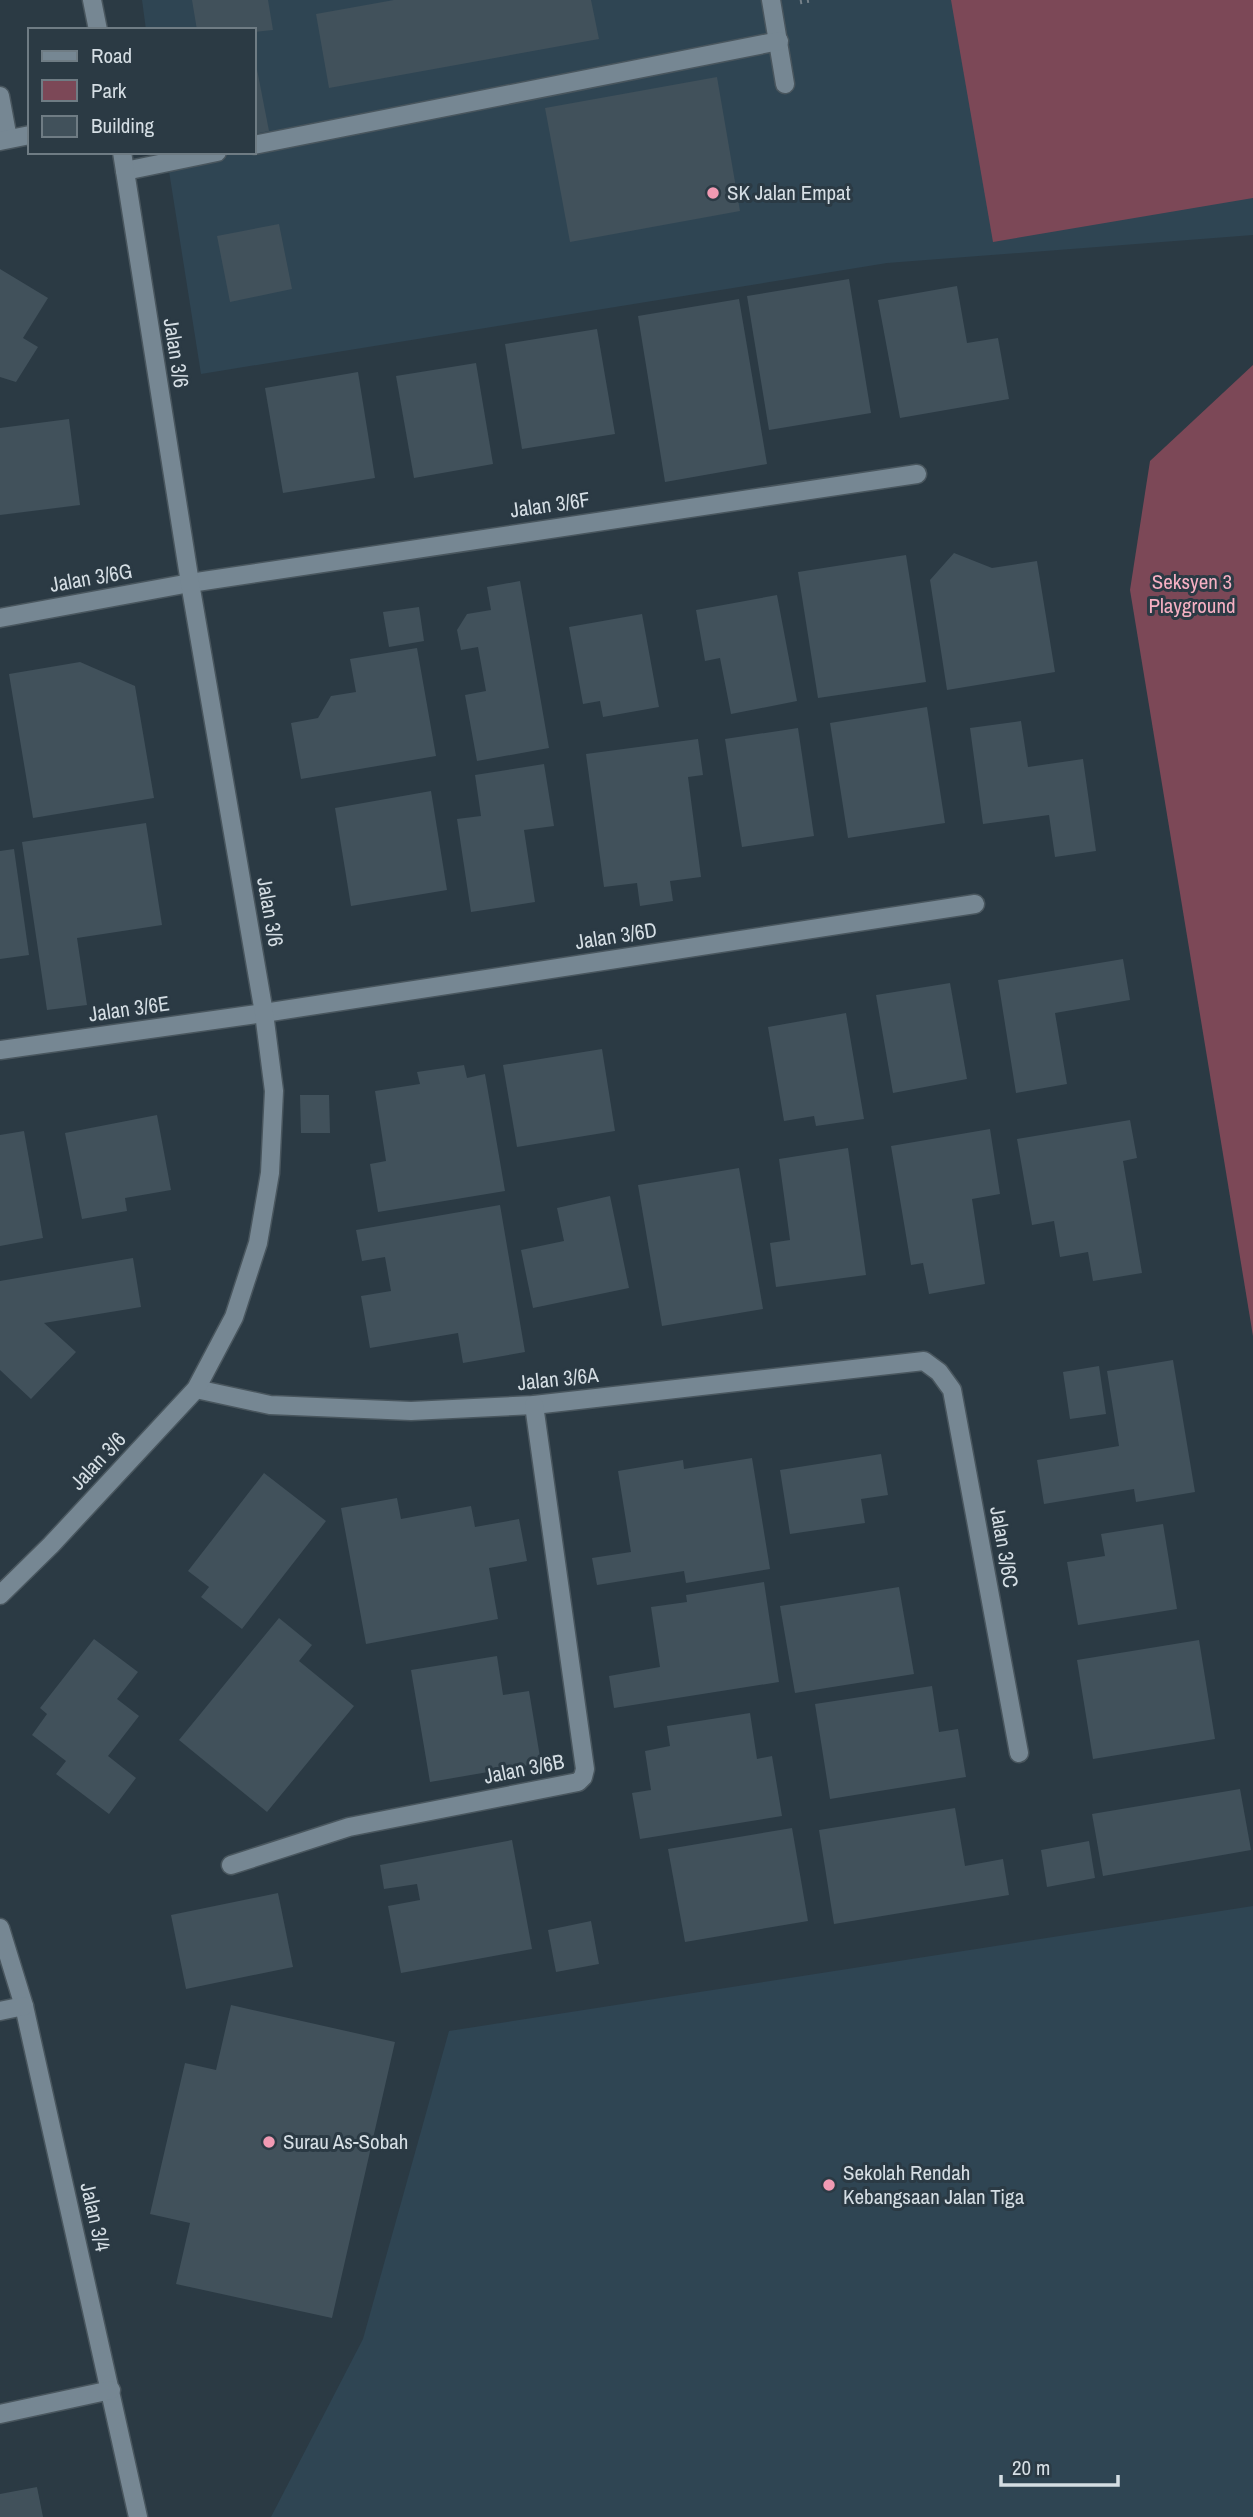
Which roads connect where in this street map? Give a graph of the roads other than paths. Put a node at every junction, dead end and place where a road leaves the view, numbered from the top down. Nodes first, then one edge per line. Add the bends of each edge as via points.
1 (92, 0) edge
2 (771, 0) edge
3 (98, 28) edge
4 (779, 41) junction
5 (785, 84) dead end
6 (0, 96) edge
7 (28, 135) edge
8 (4, 140) edge
9 (256, 145) edge
10 (121, 154) edge
11 (207, 154) edge
12 (124, 171) junction
13 (917, 474) dead end
14 (190, 583) junction
15 (0, 618) edge
16 (975, 904) dead end
17 (264, 1013) junction
18 (0, 1050) edge
19 (924, 1361) joint
20 (196, 1389) junction
21 (534, 1405) junction
22 (0, 1595) edge
23 (1019, 1753) dead end
24 (230, 1865) dead end
25 (0, 1928) edge
26 (24, 2006) junction
27 (0, 2011) edge
28 (111, 2390) junction
29 (0, 2414) edge
30 (138, 2517) edge

1 - 3 street
2 - 4 street
4 - 5 street
4 - 9 street
6 - 8 street
7 - 8 street
10 - 12 street, Jalan 3/6
11 - 12 street
12 - 14 street, Jalan 3/6
13 - 14 street, Jalan 3/6F
14 - 15 street, Jalan 3/6G
14 - 17 street, Jalan 3/6
16 - 17 street, Jalan 3/6D
17 - 18 street, Jalan 3/6E
17 - 20 street, Jalan 3/6 via 274,1091 270,1173 258,1243 234,1317
19 - 21 street, Jalan 3/6A
19 - 23 street, Jalan 3/6C via 952,1390
20 - 21 street, Jalan 3/6A via 270,1405 411,1411
20 - 22 street, Jalan 3/6
21 - 24 street, Jalan 3/6B via 583,1777 578,1782 349,1827
25 - 26 street, Jalan 3/4
26 - 27 street
26 - 28 street, Jalan 3/4
28 - 29 street
28 - 30 street, Jalan 3/4

